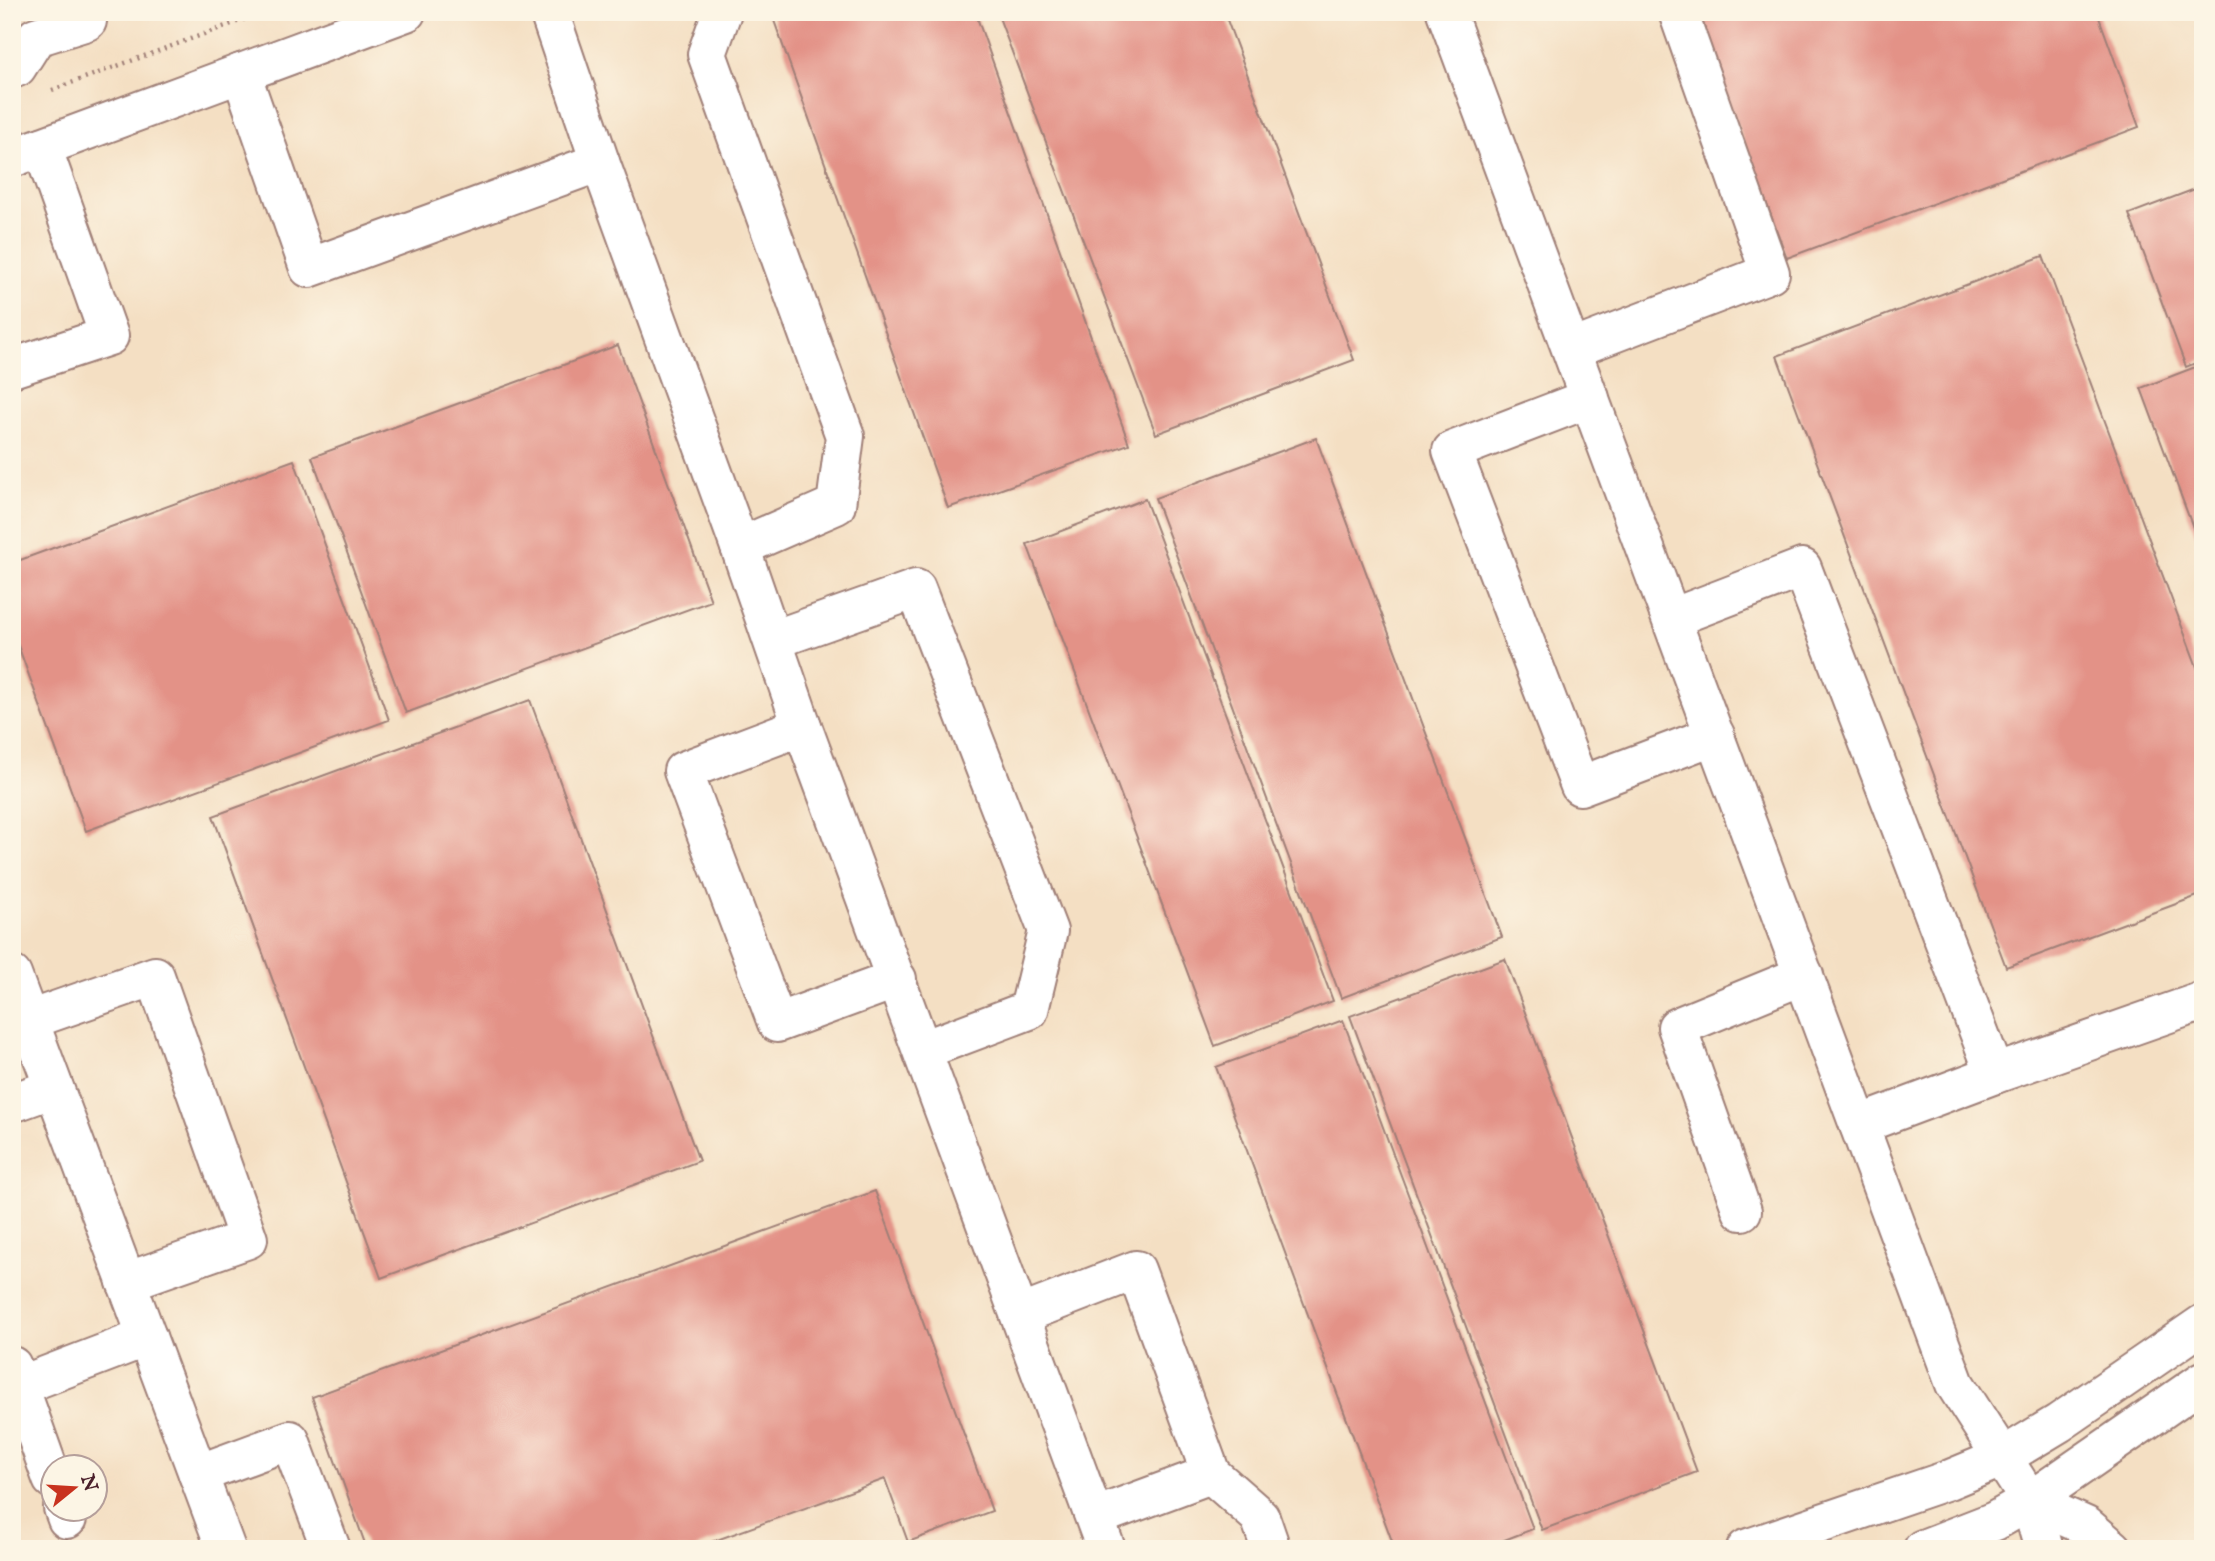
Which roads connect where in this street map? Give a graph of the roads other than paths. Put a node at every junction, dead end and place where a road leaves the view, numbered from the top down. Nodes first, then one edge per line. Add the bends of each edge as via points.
1 (405, 12) edge
2 (549, 12) edge
3 (722, 12) edge
4 (1446, 12) edge
5 (1678, 12) edge
6 (87, 21) dead end
7 (12, 69) edge
8 (241, 73) junction
9 (27, 152) edge
10 (600, 162) junction
11 (1572, 349) junction
12 (12, 368) edge
13 (1590, 398) junction
14 (740, 547) junction
15 (1672, 618) junction
16 (773, 640) junction
17 (802, 726) junction
18 (1715, 735) junction
19 (12, 975) edge
20 (1804, 975) junction
21 (897, 979) junction
22 (2203, 1000) edge
23 (29, 1020) junction
24 (923, 1050) junction
25 (1995, 1074) junction
26 (54, 1088) junction
27 (12, 1103) edge
28 (1859, 1125) junction
29 (1742, 1211) dead end
30 (126, 1282) junction
31 (1020, 1315) junction
32 (2203, 1324) edge
33 (147, 1337) junction
34 (16, 1376) edge
35 (2203, 1381) edge
36 (43, 1452) edge
37 (2001, 1458) junction
38 (198, 1474) junction
39 (1212, 1474) junction
40 (2030, 1501) junction
41 (1100, 1533) edge
42 (226, 1549) edge
43 (331, 1549) edge
44 (1271, 1549) edge
45 (1746, 1549) edge
46 (1923, 1549) edge
47 (2043, 1549) edge
48 (2113, 1549) edge

1 - 8 street
2 - 10 street
3 - 14 street via 707,54 845,436 836,506
4 - 11 street
5 - 11 street via 1770,273
6 - 7 street via 36,37
8 - 9 street
8 - 10 street via 309,268
9 - 12 street via 109,336
10 - 14 street
11 - 13 street
13 - 15 street
13 - 18 street via 1452,451 1580,786
14 - 16 street
15 - 18 street
15 - 25 street via 1802,568
16 - 17 street
16 - 24 street via 916,589 1048,931 1029,1010
17 - 21 street
17 - 21 street via 683,771 776,1023
18 - 20 street
19 - 23 street
20 - 28 street
20 - 29 street via 1677,1027
21 - 24 street
22 - 25 street
23 - 26 street
23 - 30 street via 155,976 248,1239
24 - 31 street
25 - 28 street
26 - 27 street
26 - 30 street
28 - 37 street via 1955,1384
30 - 33 street
31 - 39 street via 1136,1270
31 - 41 street
32 - 37 street
33 - 34 street
33 - 38 street
34 - 36 street
35 - 40 street
37 - 40 street
37 - 45 street
38 - 42 street
38 - 43 street via 290,1440
39 - 41 street
39 - 44 street via 1260,1517
40 - 46 street via 1995,1521
40 - 47 street
40 - 48 street via 2086,1526

